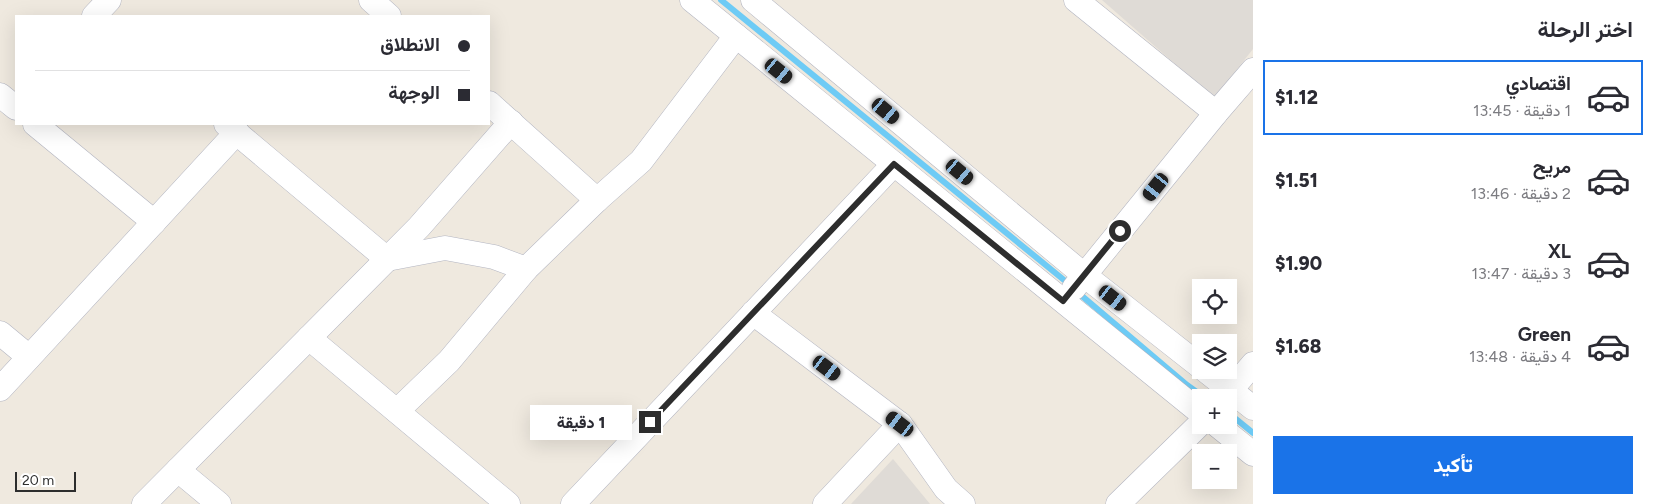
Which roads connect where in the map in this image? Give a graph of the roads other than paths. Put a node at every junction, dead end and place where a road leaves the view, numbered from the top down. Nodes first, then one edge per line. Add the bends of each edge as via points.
1 (109, 0) edge
2 (371, 0) edge
3 (692, 0) edge
4 (754, 0) edge
5 (1076, 0) edge
6 (95, 15) edge
7 (388, 15) edge
8 (736, 36) junction
9 (1253, 70) edge
10 (490, 104) edge
11 (1216, 113) junction
12 (511, 122) junction
13 (36, 125) edge
14 (231, 128) edge
15 (894, 164) junction
16 (597, 200) junction
17 (154, 222) junction
18 (387, 259) junction
19 (526, 269) junction
20 (1084, 275) junction
21 (1063, 301) junction
22 (753, 313) junction
23 (0, 333) edge
24 (309, 338) junction
25 (29, 357) junction
26 (1192, 360) edge
27 (1253, 364) edge
28 (1213, 379) edge
29 (0, 389) edge
30 (1222, 389) edge
31 (1231, 389) edge
32 (1237, 399) edge
33 (1192, 405) edge
34 (1253, 408) edge
35 (397, 411) junction
36 (900, 424) junction
37 (1192, 432) edge
38 (1228, 434) edge
39 (1253, 454) edge
40 (178, 470) junction
41 (144, 504) edge
42 (219, 504) edge
43 (508, 504) edge
44 (573, 504) edge
45 (825, 504) edge
46 (962, 504) edge
47 (1118, 504) edge

1 - 6 street
2 - 7 street
3 - 8 street
4 - 20 street
5 - 11 street
8 - 15 street
8 - 16 street via 641,161
9 - 11 street
10 - 12 street
11 - 20 street
12 - 16 street
12 - 18 street
13 - 17 street
14 - 17 street
14 - 18 street
15 - 21 street
15 - 22 street
16 - 19 street
17 - 25 street
18 - 19 street via 445,248 494,257
18 - 24 street
19 - 35 street via 449,360
20 - 21 street
20 - 26 street
21 - 33 street
22 - 36 street
22 - 44 street
23 - 25 street
24 - 35 street
24 - 40 street
25 - 29 street
27 - 31 street
28 - 30 street
32 - 34 street
35 - 43 street
36 - 45 street
36 - 46 street via 946,489
37 - 47 street
38 - 39 street
40 - 41 street
40 - 42 street

